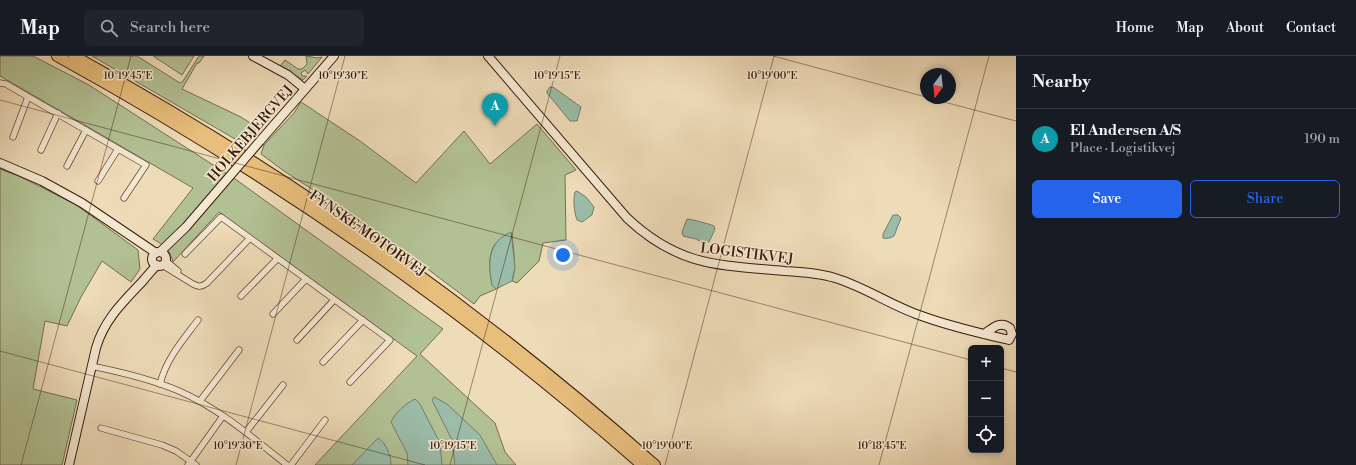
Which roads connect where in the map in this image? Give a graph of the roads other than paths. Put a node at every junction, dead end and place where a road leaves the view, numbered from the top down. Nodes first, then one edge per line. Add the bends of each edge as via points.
1 (57, 56) edge
2 (74, 56) edge
3 (253, 56) edge
4 (334, 56) edge
5 (488, 56) edge
6 (0, 83) edge
7 (305, 89) junction
8 (28, 97) junction
9 (58, 113) junction
10 (86, 130) junction
11 (13, 137) dead end
12 (118, 148) junction
13 (41, 150) dead end
14 (0, 163) edge
15 (67, 166) dead end
16 (98, 181) dead end
17 (124, 198) dead end
18 (250, 238) junction
19 (185, 254) dead end
20 (159, 259) junction
21 (277, 259) junction
22 (306, 279) junction
23 (241, 296) dead end
24 (334, 300) junction
25 (272, 314) dead end
26 (198, 320) dead end
27 (363, 320) junction
28 (984, 334) dead end
29 (297, 340) dead end
30 (239, 350) dead end
31 (323, 362) dead end
32 (91, 366) junction
33 (350, 382) dead end
34 (160, 384) junction
35 (283, 385) dead end
36 (200, 401) junction
37 (223, 416) junction
38 (325, 420) dead end
39 (101, 428) dead end
40 (246, 432) junction
41 (192, 464) edge
42 (68, 465) edge
43 (287, 465) edge
44 (291, 465) edge
45 (642, 465) edge
46 (655, 465) edge

1 - 45 highway, FYNSKE MOTORVEJ via 198,137 365,246 512,356
2 - 46 highway, FYNSKE MOTORVEJ via 205,132 388,252 522,353
3 - 7 street via 288,75
4 - 7 street, HOLKEBJERGVEJ
5 - 28 street, LOGISTIKVEJ via 628,218 663,246 689,258 709,263 813,273 834,278 856,285 918,315
6 - 8 street
7 - 20 street, HOLKEBJERGVEJ, bridge
8 - 9 street
8 - 11 street
9 - 10 street
9 - 13 street
10 - 12 street
10 - 15 street
12 - 16 street
12 - 17 street via 146,165
14 - 20 street via 42,181 99,214
18 - 19 street via 221,217
18 - 20 street via 201,286 188,281
18 - 21 street
20 - 32 street, HOLKEBJERGVEJ via 101,331
21 - 22 street
21 - 23 street
22 - 24 street
22 - 25 street
24 - 27 street
24 - 29 street
26 - 34 street via 165,367
27 - 31 street
27 - 33 street via 390,340
30 - 36 street
32 - 34 street
32 - 42 street, HOLKEBJERGVEJ
34 - 36 street
35 - 40 street
36 - 37 street
37 - 40 street
37 - 41 street
38 - 44 street
39 - 41 street via 162,445 176,451
40 - 43 street

